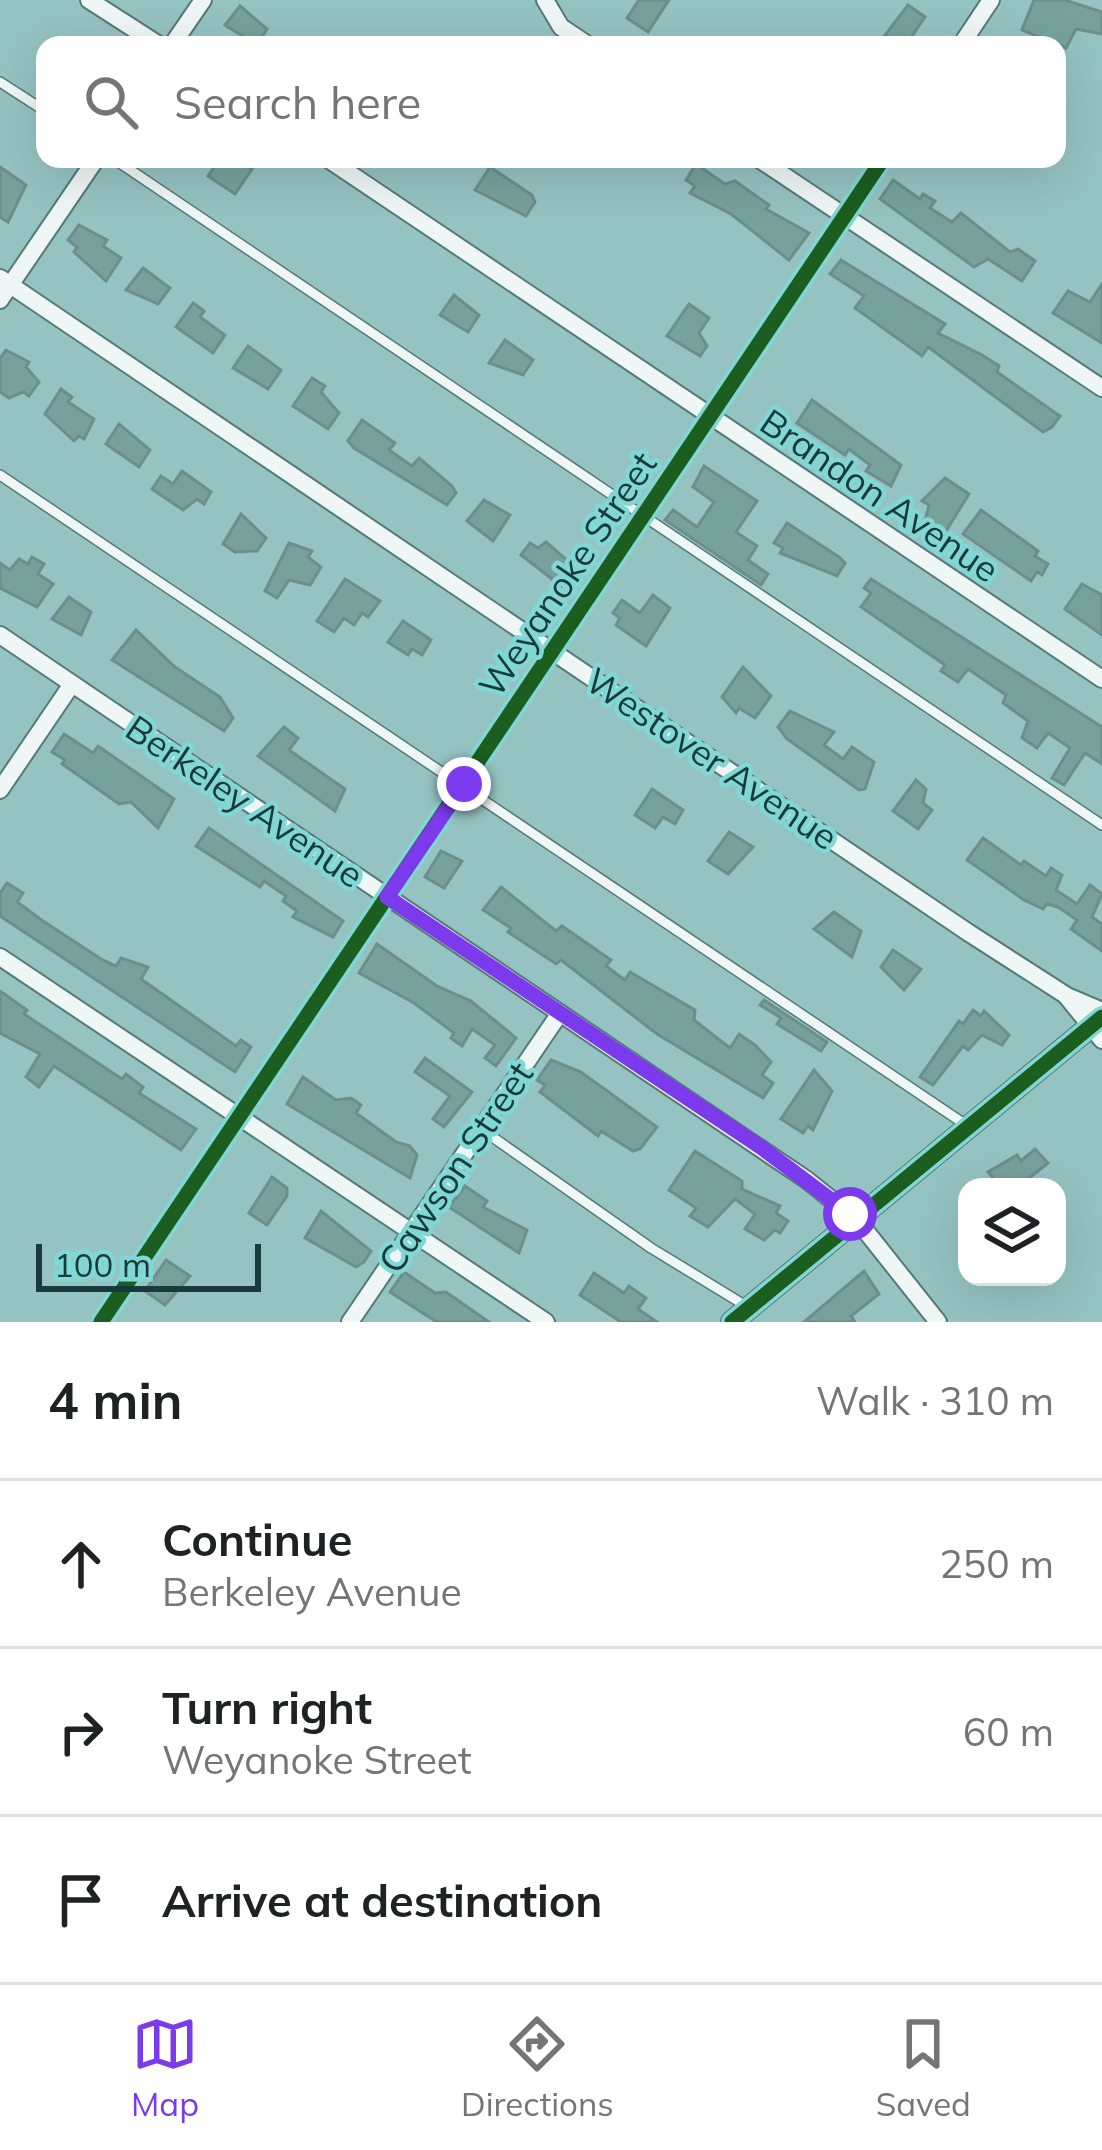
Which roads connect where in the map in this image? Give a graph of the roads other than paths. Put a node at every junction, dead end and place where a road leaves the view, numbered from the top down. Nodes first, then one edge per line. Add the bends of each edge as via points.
1 (89, 0) edge
2 (203, 0) edge
3 (544, 0) edge
4 (991, 0) edge
5 (145, 36) edge
6 (178, 36) edge
7 (574, 36) edge
8 (967, 36) edge
9 (0, 82) edge
10 (36, 105) edge
11 (89, 168) edge
12 (127, 168) edge
13 (341, 168) edge
14 (772, 168) edge
15 (878, 168) edge
16 (844, 216) junction
17 (3, 287) edge
18 (1102, 388) edge
19 (708, 417) junction
20 (0, 475) edge
21 (643, 515) junction
22 (0, 635) edge
23 (552, 651) junction
24 (1102, 679) edge
25 (72, 685) junction
26 (464, 784) junction
27 (0, 790) edge
28 (1102, 825) edge
29 (387, 897) junction
30 (0, 957) edge
31 (560, 1013) junction
32 (1099, 1024) edge
33 (239, 1118) junction
34 (970, 1128) junction
35 (481, 1129) junction
36 (856, 1220) junction
37 (410, 1233) junction
38 (741, 1315) edge
39 (108, 1320) edge
40 (350, 1322) edge
41 (546, 1322) edge
42 (938, 1322) edge

1 - 5 street
2 - 6 street
3 - 7 street
4 - 8 street
9 - 10 lane
11 - 17 street
12 - 21 lane
13 - 19 street, Brandon Avenue
14 - 16 street
15 - 16 street, Weyanoke Street
16 - 18 street
16 - 19 street, Weyanoke Street
17 - 23 street, Westover Avenue
19 - 21 street, Weyanoke Street
19 - 24 street, Brandon Avenue
20 - 26 lane
21 - 23 street, Weyanoke Street
21 - 28 lane
22 - 25 street, Berkeley Avenue
23 - 26 street, Weyanoke Street
23 - 32 street, Westover Avenue
25 - 27 street
25 - 29 street, Berkeley Avenue
26 - 29 street, Weyanoke Street
26 - 34 lane
29 - 31 street, Berkeley Avenue
29 - 33 street, Weyanoke Street
30 - 33 street
31 - 35 street, Cawson Street
31 - 36 street, Berkeley Avenue
32 - 34 street
33 - 37 street
33 - 39 street, Weyanoke Street
34 - 36 street
35 - 37 street, Cawson Street
35 - 38 lane
36 - 38 street
36 - 42 street, Berkeley Avenue
37 - 40 street, Cawson Street
37 - 41 street

